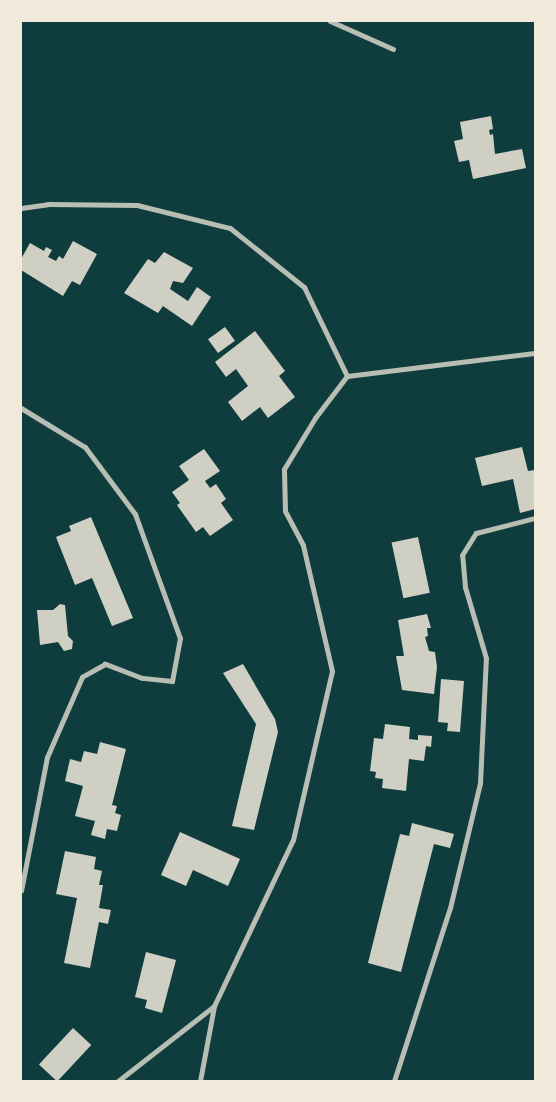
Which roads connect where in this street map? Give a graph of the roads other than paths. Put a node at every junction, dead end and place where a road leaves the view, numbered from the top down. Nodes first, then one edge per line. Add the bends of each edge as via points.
1 (330, 21) edge
2 (393, 49) dead end
3 (21, 208) edge
4 (535, 353) edge
5 (347, 376) junction
6 (21, 408) edge
7 (535, 518) edge
8 (21, 892) edge
9 (214, 1006) junction
10 (118, 1081) edge
11 (200, 1081) edge
12 (394, 1081) edge

1 - 2 street
3 - 5 street via 48,204 137,205 230,228 304,287
4 - 5 street
5 - 9 street via 315,418 284,469 285,511 303,545 332,671 293,840
6 - 8 street via 85,448 135,514 180,638 172,681 142,678 105,664 82,677 47,758
7 - 12 street via 476,533 462,555 465,587 486,658 480,783 450,908
9 - 10 street
9 - 11 street

